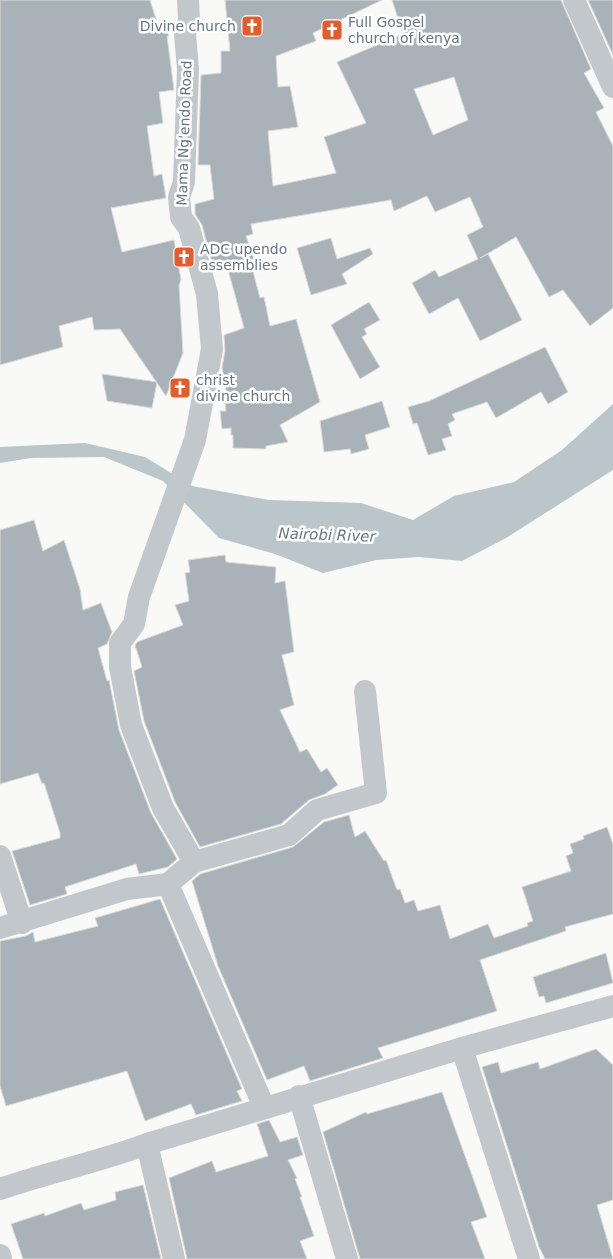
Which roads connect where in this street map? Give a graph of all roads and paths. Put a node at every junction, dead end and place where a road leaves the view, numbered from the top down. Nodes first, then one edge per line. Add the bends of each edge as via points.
1 (188, 0) edge
2 (574, 0) edge
3 (613, 87) edge
4 (365, 691) dead end
5 (0, 856) edge
6 (194, 862) junction
7 (168, 884) junction
8 (22, 923) junction
9 (0, 928) edge
10 (613, 1006) edge
11 (462, 1048) junction
12 (299, 1096) junction
13 (264, 1107) junction
14 (148, 1144) junction
15 (0, 1190) edge
16 (0, 1255) edge
17 (1, 1259) edge
18 (174, 1259) edge
19 (347, 1259) edge
20 (529, 1259) edge

1 - 6 street, Mama Ng'endo Road via 184,182 179,197 181,217 189,228 207,294 212,349 195,440 139,597 134,624 120,644 120,667 134,734 163,808
2 - 3 street
4 - 6 street via 376,793 317,810 289,835
5 - 8 street
6 - 7 street
7 - 8 street via 127,888
7 - 13 street
8 - 9 street
10 - 11 street
11 - 12 street
11 - 20 street
12 - 13 street
12 - 19 street
13 - 14 street
14 - 15 street
14 - 18 street
16 - 17 street

